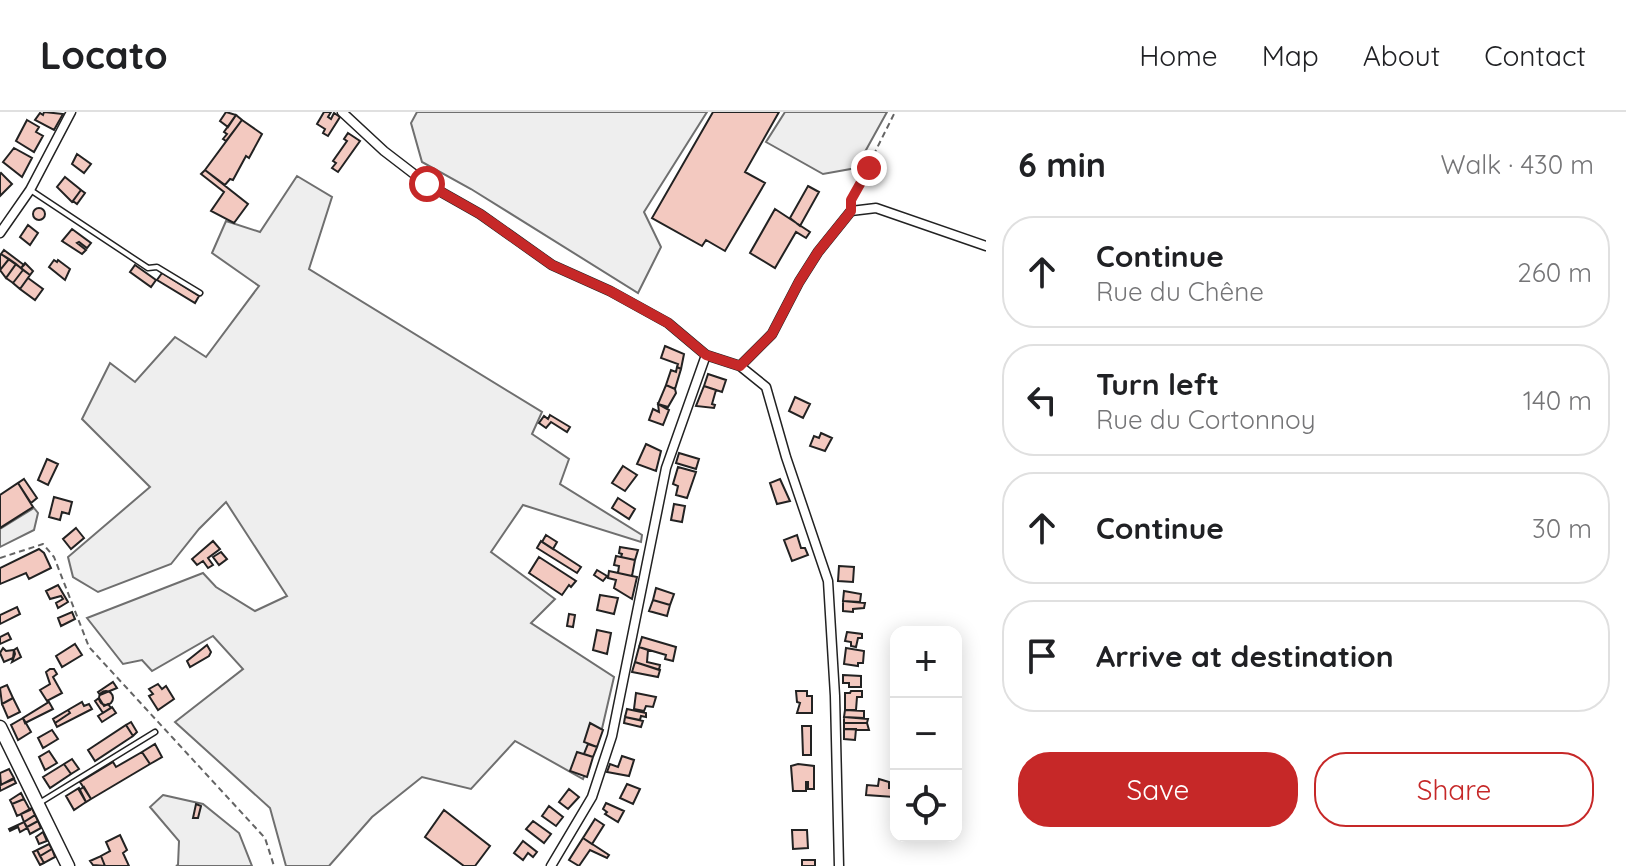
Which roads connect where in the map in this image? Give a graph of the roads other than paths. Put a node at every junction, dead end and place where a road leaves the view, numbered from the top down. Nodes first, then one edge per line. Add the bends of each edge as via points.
1 (71, 112) edge
2 (342, 112) edge
3 (30, 190) junction
4 (0, 233) edge
5 (986, 246) edge
6 (200, 293) dead end
7 (706, 355) junction
8 (740, 366) junction
9 (0, 727) edge
10 (155, 732) dead end
11 (38, 804) junction
12 (68, 866) edge
13 (551, 866) edge
14 (839, 866) edge

1 - 3 street
2 - 7 street via 427,184 552,265 668,323
3 - 4 street
3 - 6 lane via 148,268 157,267
5 - 8 street via 876,208 851,211 818,252 772,334
7 - 8 street
7 - 13 street via 666,468 612,736 592,797
8 - 14 street via 766,387 828,581
9 - 11 main road
10 - 11 lane
11 - 12 main road

